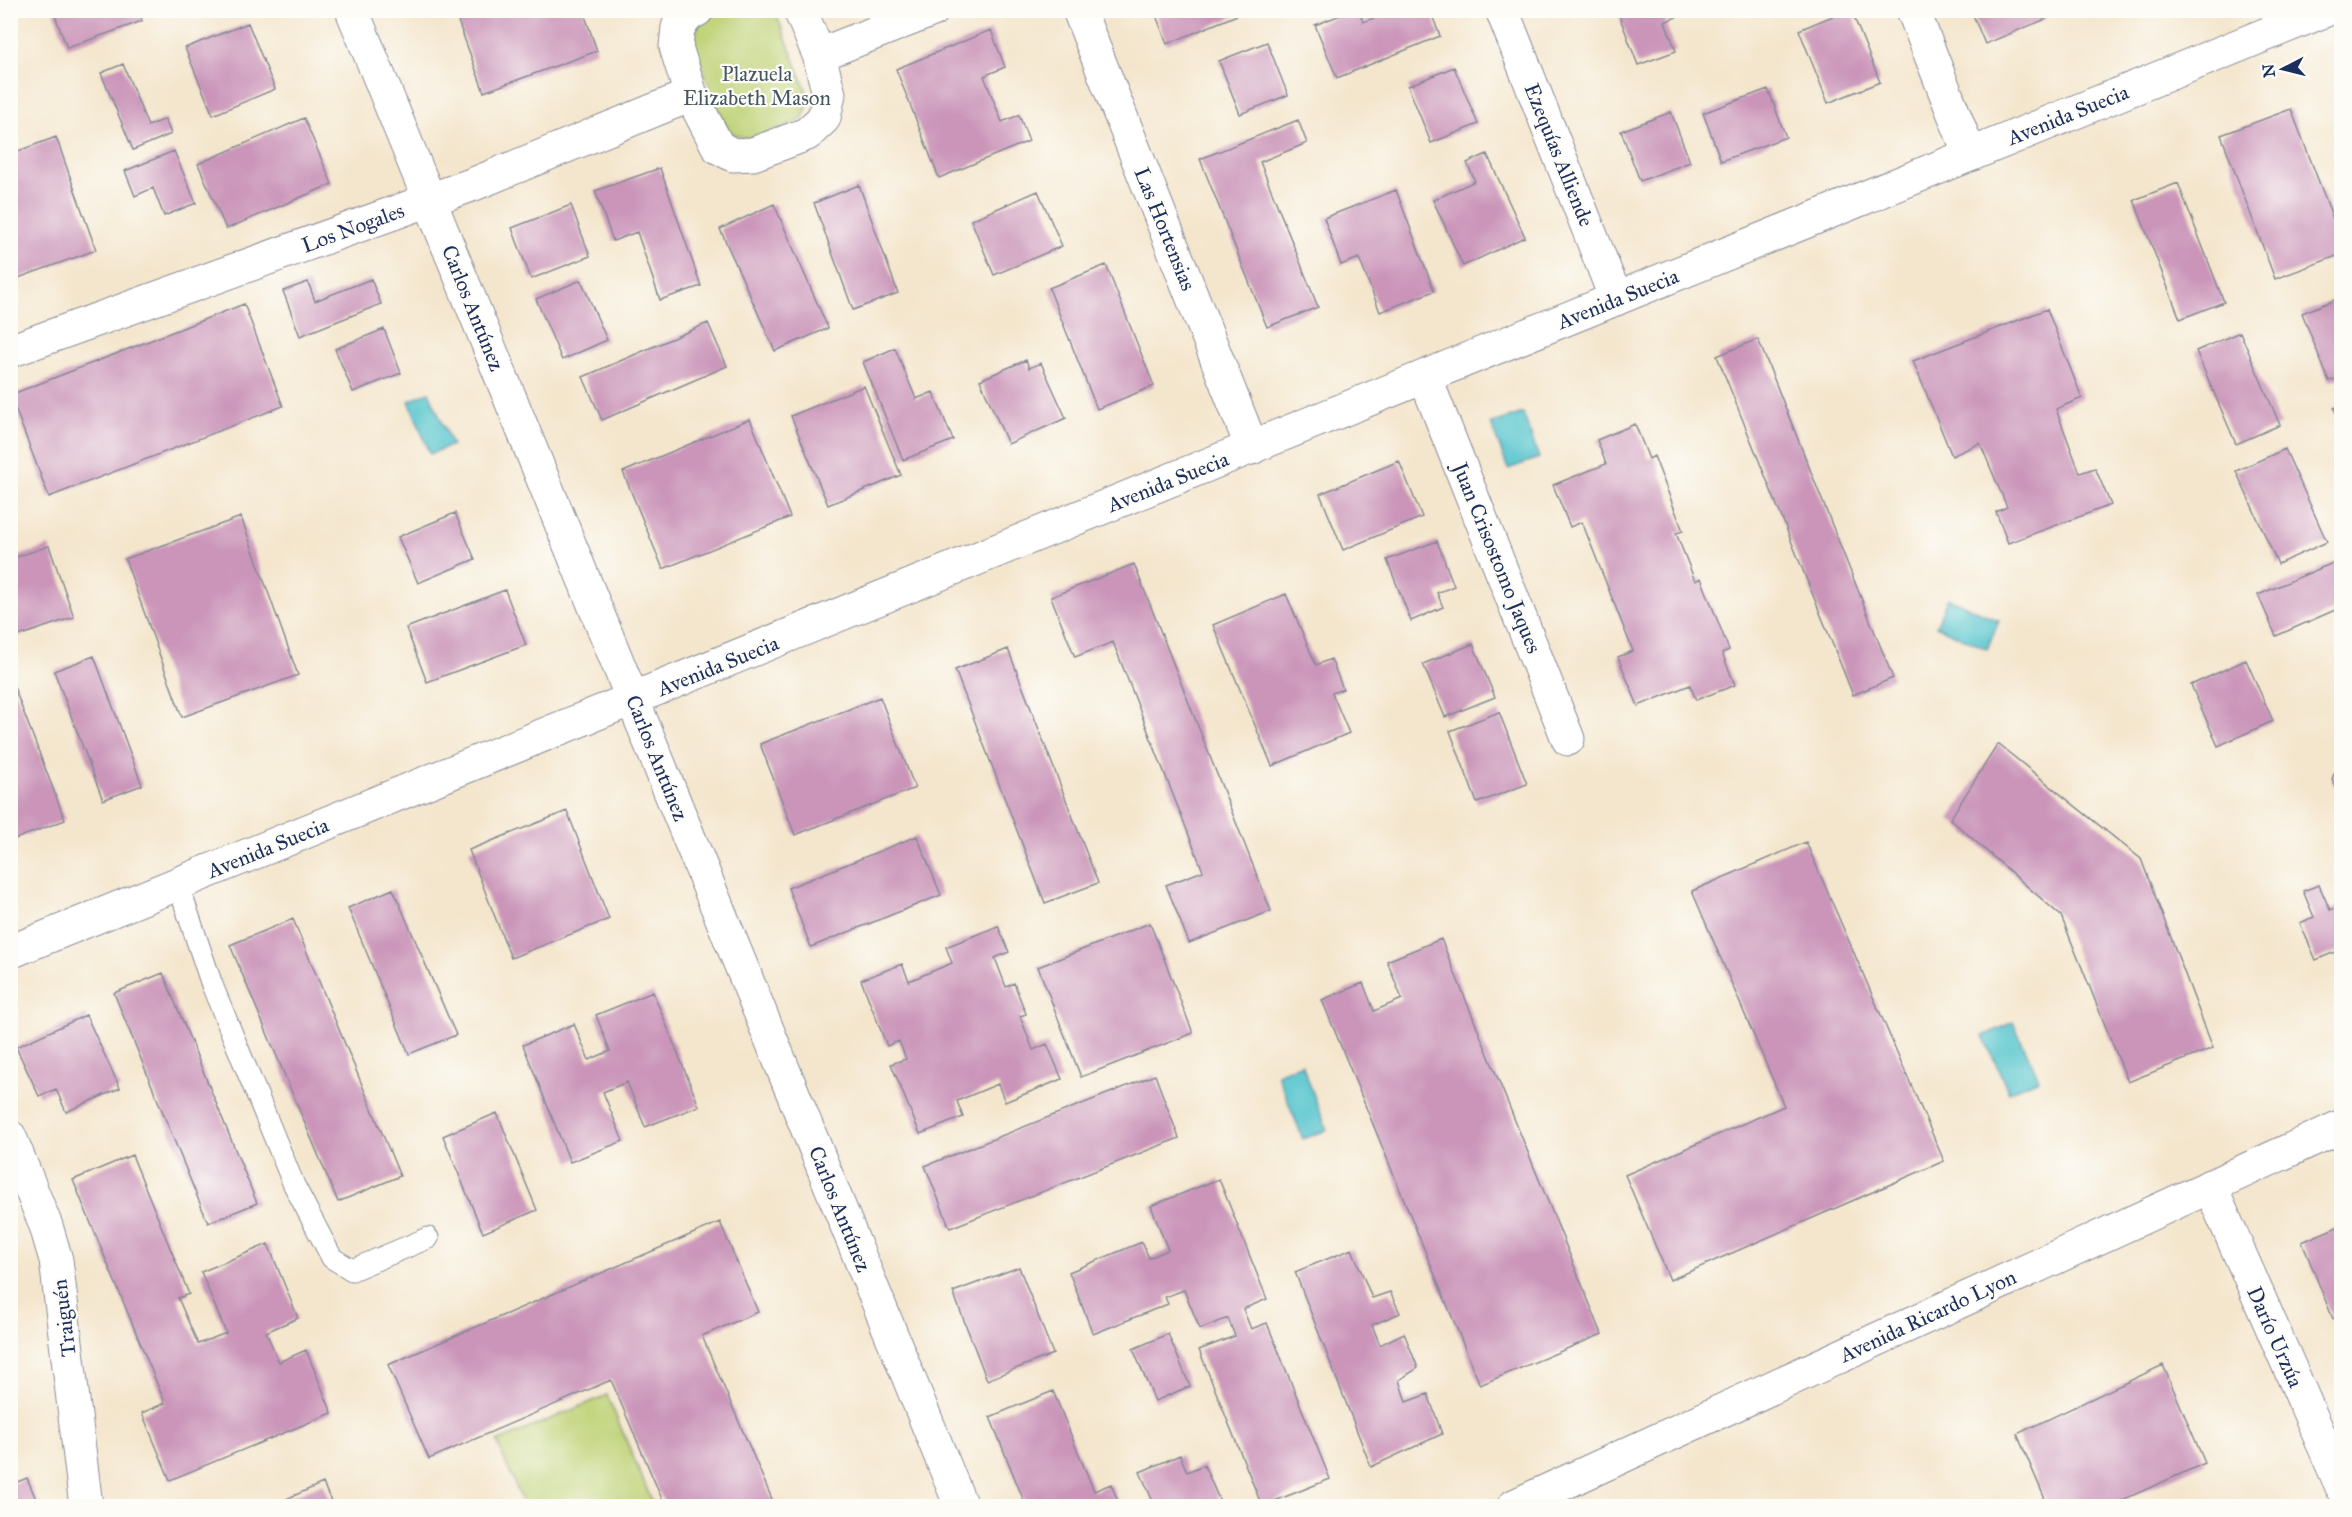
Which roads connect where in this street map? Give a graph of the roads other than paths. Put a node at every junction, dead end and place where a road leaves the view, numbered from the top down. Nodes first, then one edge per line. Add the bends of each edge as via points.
1 (352, 10) edge
2 (698, 10) edge
3 (800, 10) edge
4 (933, 10) edge
5 (1079, 10) edge
6 (1502, 10) edge
7 (1913, 10) edge
8 (2326, 10) edge
9 (819, 55) junction
10 (691, 94) junction
11 (1970, 155) junction
12 (429, 200) junction
13 (1616, 299) junction
14 (10, 351) edge
15 (1425, 377) junction
16 (1252, 448) junction
17 (632, 700) junction
18 (1568, 739) dead end
19 (178, 884) junction
20 (10, 952) edge
21 (2342, 1126) edge
22 (10, 1137) edge
23 (2210, 1186) junction
24 (428, 1238) dead end
25 (2342, 1487) edge
26 (86, 1506) edge
27 (960, 1506) edge
28 (1514, 1506) edge

1 - 12 street, Carlos Antúnez
2 - 10 street via 678,27 676,47
3 - 9 street
4 - 9 street
5 - 16 street, Las Hortensias
6 - 13 street, Ezequías Alliende
7 - 11 street
8 - 11 street, Avenida Suecia
9 - 10 street via 829,94 824,118 807,134 753,154 733,155 718,147
10 - 12 street, Los Nogales
11 - 13 street, Avenida Suecia
12 - 14 street, Los Nogales
12 - 17 street, Carlos Antúnez
13 - 15 street, Avenida Suecia
15 - 16 street, Avenida Suecia
15 - 18 street, Juan Crisostomo Jaques
16 - 17 street, Avenida Suecia
17 - 19 street, Avenida Suecia
17 - 27 street, Carlos Antúnez
19 - 20 street, Avenida Suecia
19 - 24 lane via 212,985 294,1185 333,1258 352,1270
21 - 23 street, Avenida Ricardo Lyon
22 - 26 street, Traiguén via 56,1260
23 - 25 street, Darío Urzúa
23 - 28 street, Avenida Ricardo Lyon

